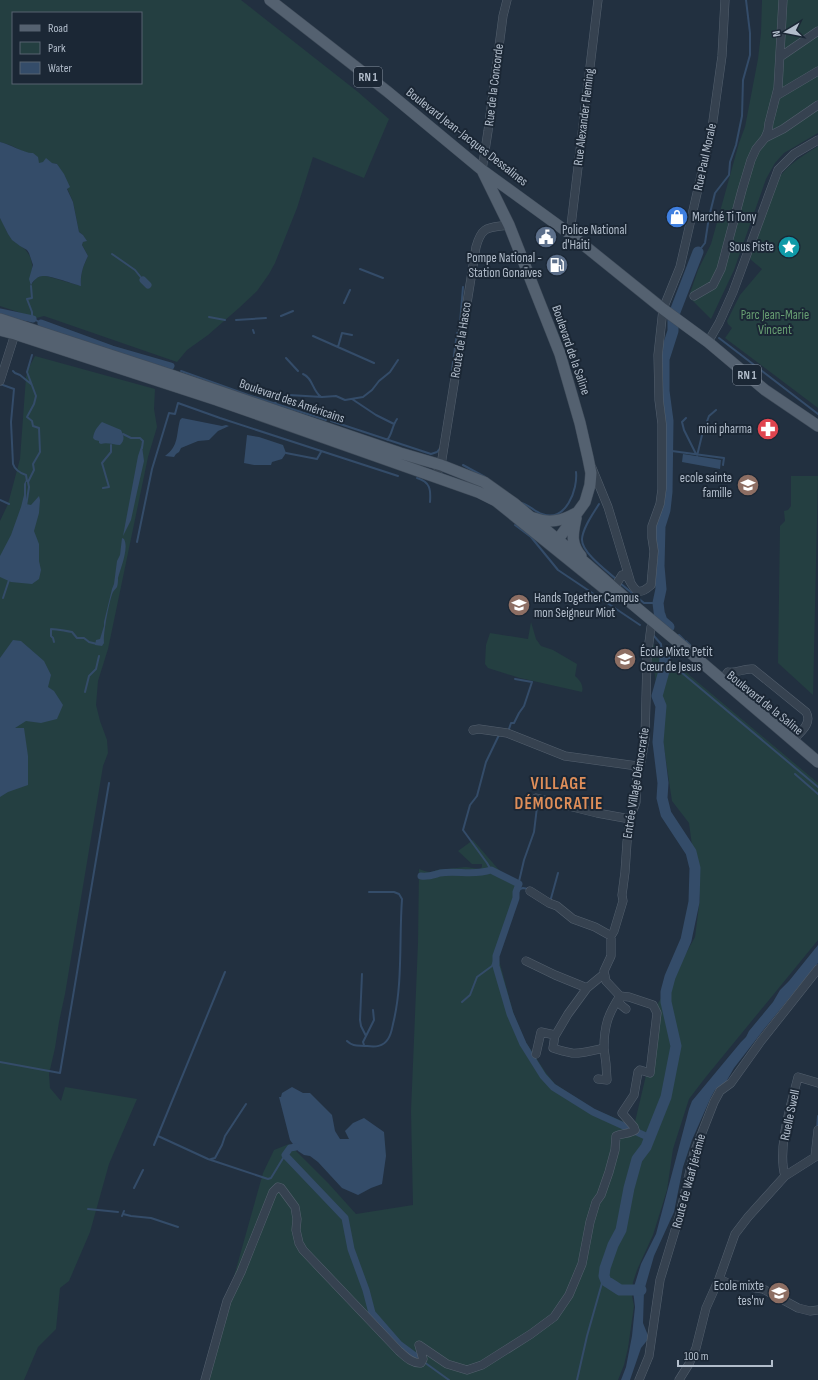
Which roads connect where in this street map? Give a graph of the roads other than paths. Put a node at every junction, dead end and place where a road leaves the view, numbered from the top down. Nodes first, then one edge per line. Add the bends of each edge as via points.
1 (270, 0) edge
2 (507, 0) edge
3 (598, 0) edge
4 (725, 0) edge
5 (783, 0) edge
6 (818, 31) edge
7 (780, 57) junction
8 (818, 71) edge
9 (776, 96) junction
10 (818, 105) edge
11 (765, 138) junction
12 (818, 140) edge
13 (482, 170) junction
14 (509, 225) junction
15 (570, 234) junction
16 (694, 296) dead end
17 (671, 315) junction
18 (0, 319) edge
19 (0, 330) edge
20 (15, 334) junction
21 (708, 342) junction
22 (0, 381) edge
23 (818, 426) edge
24 (588, 458) junction
25 (441, 465) junction
26 (435, 477) junction
27 (577, 513) junction
28 (527, 515) junction
29 (555, 543) junction
30 (588, 565) junction
31 (630, 581) junction
32 (614, 588) junction
33 (653, 627) junction
34 (677, 645) junction
35 (722, 680) junction
36 (473, 730) dead end
37 (792, 741) junction
38 (818, 764) edge
39 (637, 766) junction
40 (536, 798) dead end
41 (630, 819) junction
42 (530, 891) dead end
43 (611, 936) junction
44 (526, 962) dead end
45 (818, 969) edge
46 (604, 974) junction
47 (587, 988) junction
48 (619, 998) junction
49 (626, 1009) dead end
50 (555, 1035) junction
51 (604, 1048) junction
52 (536, 1054) dead end
53 (598, 1079) dead end
54 (818, 1083) edge
55 (818, 1130) edge
56 (817, 1157) edge
57 (785, 1176) junction
58 (719, 1279) junction
59 (818, 1310) edge
60 (205, 1380) edge
61 (639, 1380) edge
62 (679, 1380) edge

1 - 13 main road, Boulevard Jean-Jacques Dessalines / RN 1 via 388,92
2 - 13 street, Rue de la Concorde
3 - 15 street, Rue Alexander Fleming
4 - 17 street, Rue Paul Morale via 722,56 712,128
5 - 7 street
6 - 7 street
7 - 9 street
8 - 9 street
9 - 11 street
10 - 11 street
11 - 16 street via 751,160 721,269 713,285
12 - 21 street via 794,154 778,170 733,292
13 - 14 main road, Boulevard de la Saline
13 - 15 main road, Boulevard Jean-Jacques Dessalines / RN 1
14 - 24 main road, Boulevard de la Saline via 560,354
14 - 25 street, Route de la Hasco via 490,227 479,236
15 - 17 main road, Boulevard Jean-Jacques Dessalines / RN 1
17 - 21 main road, Boulevard Jean-Jacques Dessalines / RN 1
17 - 31 street, Rue Paul Morale via 658,355 663,483 660,504 652,526 654,551 651,585 639,592
18 - 25 main road, Boulevard des Américains
19 - 20 main road, Boulevard des Américains
20 - 22 street
20 - 26 main road, Boulevard des Américains via 217,400
21 - 23 main road, Boulevard Jean-Jacques Dessalines / RN 1 via 766,390
24 - 27 main road, Boulevard de la Saline via 590,485 585,502
24 - 31 street via 608,507
25 - 26 street, Route de la Hasco
25 - 28 main road, Boulevard des Américains via 484,482
26 - 29 main road, Boulevard des Américains via 496,501
27 - 28 main road via 550,522
27 - 29 main road, Boulevard de la Saline
27 - 30 main road via 573,540 575,548
28 - 29 main road, Boulevard des Américains
29 - 30 main road, Boulevard de la Saline
29 - 33 main road, Boulevard de la Saline
30 - 32 main road, Boulevard de la Saline
31 - 32 street via 627,576 622,575
32 - 33 main road, Boulevard de la Saline
33 - 34 main road, Boulevard de la Saline
33 - 39 street, Entrée Village Démocratie via 647,658 645,739 642,762
34 - 35 main road, Boulevard de la Saline
34 - 38 main road, Boulevard de la Saline
35 - 37 main road, Boulevard de la Saline
35 - 37 street via 728,672 753,669 806,712 809,721
36 - 39 street via 507,734 566,756
37 - 38 main road, Boulevard de la Saline
39 - 41 street, Entrée Village Démocratie via 636,802
40 - 41 street via 597,814
41 - 43 street, Entrée Village Démocratie via 623,901
42 - 43 street via 574,919
43 - 46 street, Entrée Village Démocratie via 610,956
44 - 47 street
45 - 61 street, Route de Waaf Jérémie via 731,1083 720,1091 714,1102 694,1153 680,1214 660,1280 649,1356
46 - 47 street
46 - 48 street via 606,981
47 - 50 street
48 - 49 street via 620,1005
48 - 51 street via 608,1014
48 - 60 street via 629,998 653,1006 657,1013 650,1073 640,1070 638,1072 634,1095 622,1113 635,1130 616,1136 609,1172 590,1222 582,1264 569,1295 554,1317 482,1365 467,1370 447,1364 419,1345 423,1359 418,1364 399,1351 303,1250 296,1230 295,1207 281,1188 278,1188 273,1192 227,1301
50 - 51 street via 553,1048 562,1051 588,1052
50 - 52 street via 540,1032
51 - 53 street via 607,1080
54 - 57 street, Ruelle Swell via 798,1077 784,1135
55 - 56 street
56 - 57 street
57 - 58 street via 735,1234
58 - 59 street via 730,1284 763,1289 798,1308
58 - 62 street via 706,1308 696,1348

